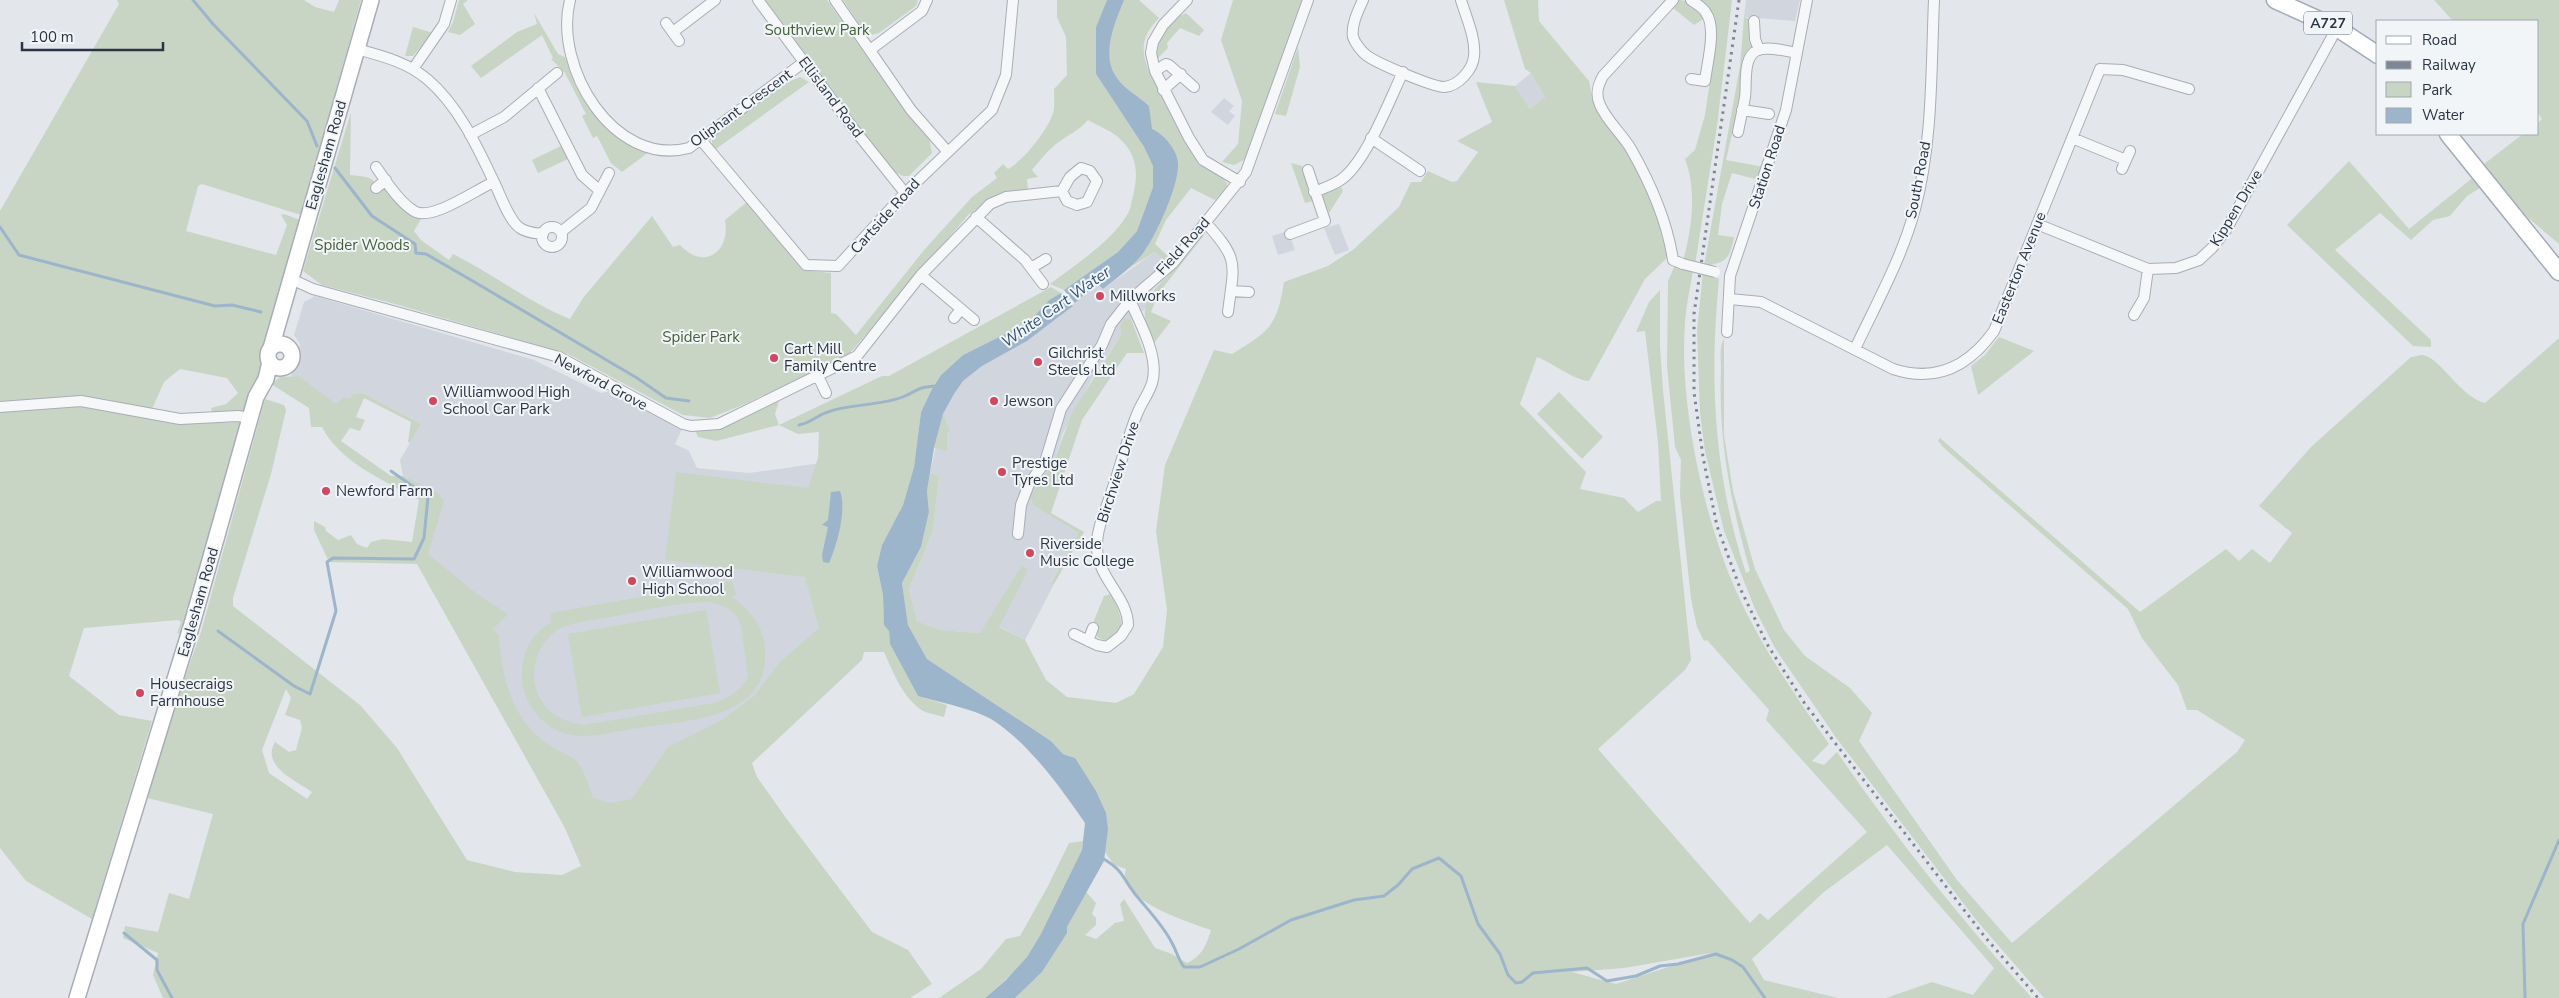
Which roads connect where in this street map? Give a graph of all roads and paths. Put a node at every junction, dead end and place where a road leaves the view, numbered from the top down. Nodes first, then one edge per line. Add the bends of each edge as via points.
1 (371, 0) edge
2 (451, 0) edge
3 (570, 0) edge
4 (715, 0) edge
5 (758, 0) edge
6 (835, 0) edge
7 (926, 0) edge
8 (1013, 0) edge
9 (1186, 0) edge
10 (1308, 0) edge
11 (1363, 0) edge
12 (1461, 0) edge
13 (1673, 0) edge
14 (1691, 0) edge
15 (1807, 0) edge
16 (1934, 0) edge
17 (2275, 0) edge
18 (1754, 21) dead end
19 (666, 22) dead end
20 (2337, 28) junction
21 (673, 32) junction
22 (680, 40) dead end
23 (357, 49) junction
24 (870, 50) junction
25 (1759, 50) junction
26 (1797, 53) junction
27 (2376, 54) edge
28 (804, 62) junction
29 (413, 69) junction
30 (1155, 71) junction
31 (1402, 72) junction
32 (557, 73) dead end
33 (1181, 74) junction
34 (1691, 79) dead end
35 (1194, 87) dead end
36 (538, 88) junction
37 (2189, 89) dead end
38 (1163, 90) junction
39 (1742, 110) junction
40 (1769, 114) dead end
41 (1738, 132) dead end
42 (470, 135) junction
43 (2449, 135) edge
44 (1371, 138) junction
45 (2072, 138) junction
46 (701, 140) junction
47 (947, 151) junction
48 (2126, 160) dead end
49 (376, 168) dead end
50 (1308, 170) dead end
51 (1420, 171) dead end
52 (609, 173) dead end
53 (386, 180) junction
54 (494, 182) junction
55 (1240, 182) junction
56 (376, 188) dead end
57 (600, 191) junction
58 (1062, 191) dead end
59 (1314, 192) junction
60 (905, 193) junction
61 (2511, 211) junction
62 (976, 217) junction
63 (1205, 222) junction
64 (2037, 224) junction
65 (561, 232) junction
66 (542, 234) junction
67 (1290, 234) dead end
68 (2559, 255) edge
69 (1046, 259) dead end
70 (1031, 268) junction
71 (2148, 268) junction
72 (2559, 272) edge
73 (921, 275) junction
74 (1730, 276) junction
75 (291, 279) junction
76 (1043, 284) dead end
77 (1231, 291) junction
78 (1249, 292) dead end
79 (1730, 299) junction
80 (1130, 300) junction
81 (961, 309) junction
82 (282, 310) junction
83 (1228, 312) dead end
84 (2134, 315) dead end
85 (954, 318) dead end
86 (974, 320) dead end
87 (1726, 332) dead end
88 (288, 347) junction
89 (1855, 349) junction
90 (273, 360) junction
91 (818, 376) junction
92 (826, 393) dead end
93 (0, 407) edge
94 (250, 418) junction
95 (1018, 534) dead end
96 (1093, 628) dead end
97 (1074, 634) dead end
98 (1088, 641) junction
99 (77, 998) edge

1 - 23 main road, Eaglesham Road
2 - 29 street via 444,24
3 - 46 street, Oliphant Crescent via 566,16 570,56 580,84 597,110 639,144 656,150 673,152 689,148
4 - 21 street
5 - 28 street, Ellisland Road
6 - 24 street
7 - 24 street via 922,11
8 - 47 street, Cartside Road via 1007,65 999,96 992,110
9 - 30 street via 1163,25 1153,42 1151,53
10 - 55 street, Field Road via 1252,160
11 - 31 street via 1354,20 1353,36 1358,46 1366,56
12 - 31 street via 1474,48 1472,65 1465,75 1445,87
13 - 74 street, bridge via 1596,87 1600,104 1631,149 1662,212 1678,262
14 - 34 street via 1707,14 1711,44 1705,80
15 - 26 street, Station Road
16 - 89 street, South Road via 1923,167 1915,208 1904,243
17 - 20 main road, A727
18 - 25 street
19 - 21 street
20 - 27 main road, A727
20 - 71 street, Kippen Drive via 2219,240 2199,260 2186,266
21 - 22 street
23 - 29 street
23 - 75 main road, Eaglesham Road
24 - 47 street via 911,110
25 - 26 street
25 - 39 street via 1753,53 1747,67
26 - 74 street, Station Road via 1786,110
28 - 46 street, Oliphant Crescent
28 - 60 street, Ellisland Road
29 - 42 street via 438,91
30 - 33 street via 1166,64
30 - 38 street
31 - 44 street
32 - 36 street
33 - 35 street
33 - 38 street
36 - 42 street via 493,124
36 - 57 street via 582,175
37 - 45 street, Easterton Avenue via 2123,70 2100,69
38 - 55 street via 1203,160
39 - 40 street
39 - 41 street
42 - 54 street
43 - 61 main road
44 - 51 street
44 - 59 street via 1344,178
45 - 48 street
45 - 64 street, Easterton Avenue
46 - 60 street, Cartside Road via 802,261 810,266 838,266
47 - 60 street, Cartside Road
49 - 53 street
50 - 59 street
52 - 57 street
53 - 54 street via 414,211 425,214 439,211
53 - 56 street
54 - 66 street via 519,228
55 - 63 street, Field Road
57 - 65 street via 591,208
58 - 62 street, Newford Grove via 1006,197 990,204
59 - 67 street via 1325,222
61 - 68 main road
61 - 72 main road
62 - 70 street
62 - 73 street, Newford Grove
63 - 77 street via 1231,255 1234,263
63 - 80 street, Field Road via 1172,262
64 - 71 street, Kippen Drive
64 - 89 street, Easterton Avenue via 1994,331 1968,360 1933,373 1906,373
65 - 66 street via 558,228 549,227
65 - 66 street via 562,241 556,247 547,246
69 - 70 street
70 - 76 street
71 - 84 street via 2144,298
73 - 81 street
73 - 91 street, Newford Grove via 852,360
74 - 79 street, Station Road
75 - 82 main road, Eaglesham Road
75 - 91 street, Newford Grove via 313,289 559,357 656,411 691,426 720,424
77 - 78 street
77 - 83 street
79 - 87 street, Station Road
79 - 89 street, Easterton Avenue via 1761,302
80 - 95 street, Field Road via 1112,324 1062,409 1045,462 1029,484 1021,505
80 - 98 street, Birchview Drive via 1154,361 1153,379 1149,394 1138,412 1097,536 1104,577 1124,606 1128,625 1121,636 1107,647
81 - 85 street
81 - 86 street
82 - 88 main road, Eaglesham Road
82 - 90 main road, Eaglesham Road
88 - 90 main road via 281,344
88 - 90 main road via 292,353 287,366
90 - 94 main road, Eaglesham Road
91 - 92 street
93 - 94 street via 81,400 180,419
94 - 99 main road, Eaglesham Road via 192,624
96 - 98 street
97 - 98 street, Birchview Drive

